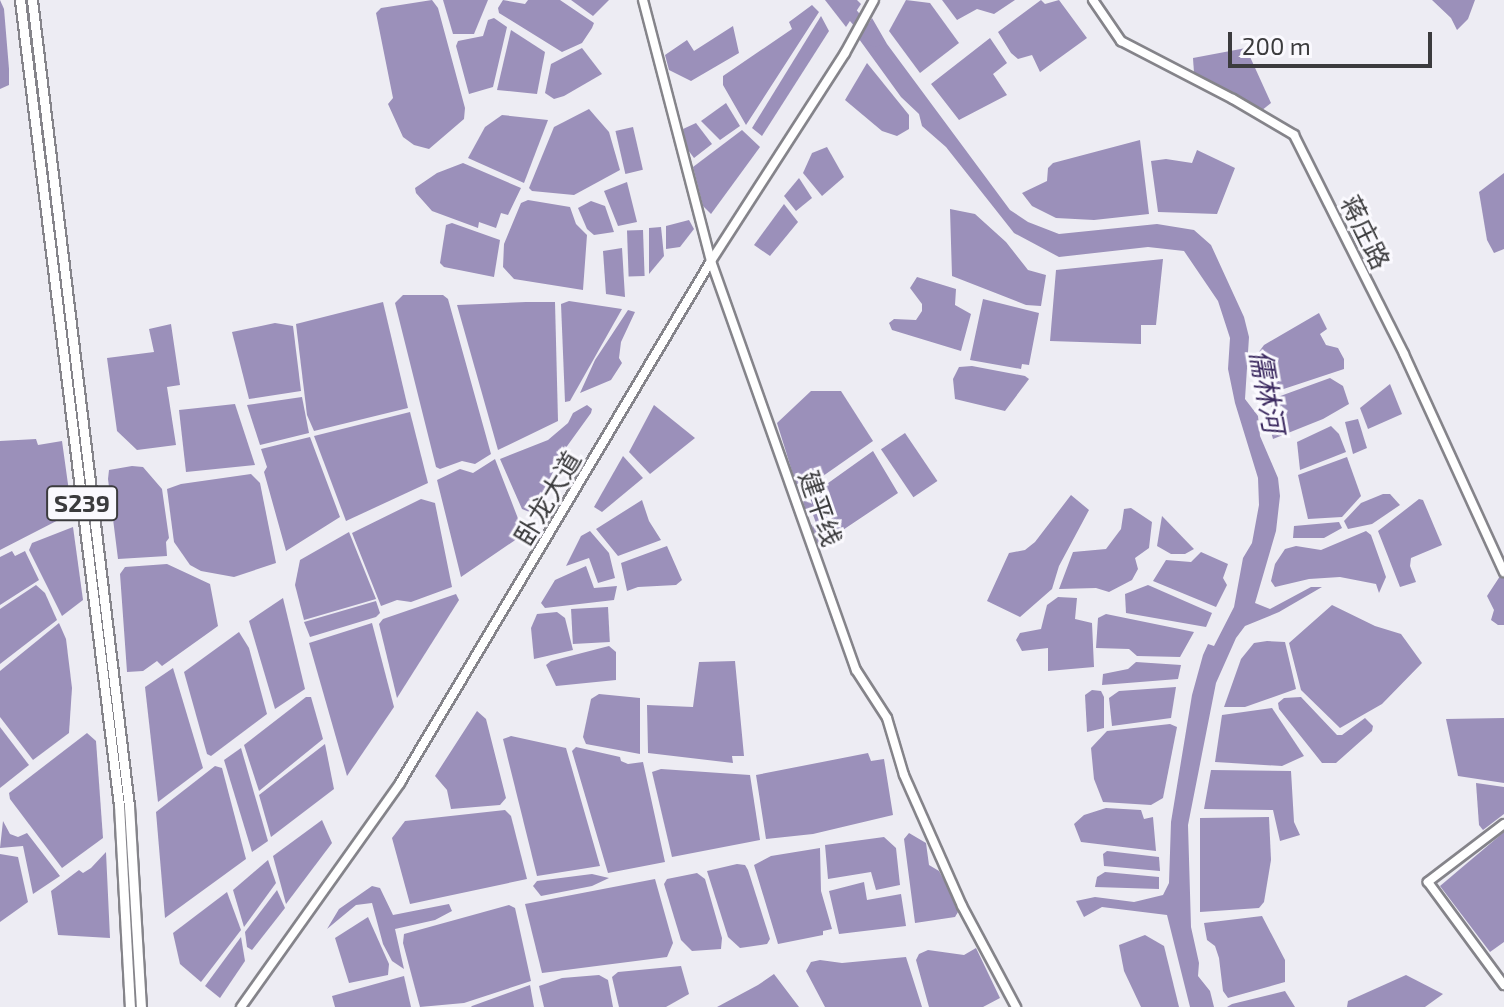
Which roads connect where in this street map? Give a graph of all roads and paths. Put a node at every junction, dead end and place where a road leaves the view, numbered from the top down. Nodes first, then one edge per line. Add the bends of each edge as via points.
1 (20, 0) edge
2 (32, 0) edge
3 (643, 0) edge
4 (1093, 0) edge
5 (874, 1) edge
6 (711, 261) junction
7 (1504, 572) edge
8 (1504, 824) edge
9 (1504, 985) edge
10 (130, 1007) edge
11 (141, 1007) edge
12 (241, 1007) edge
13 (1016, 1007) edge

1 - 10 main road, S239 via 119,805
2 - 11 main road, S239 via 129,806
3 - 6 street, 建平线
4 - 7 street, 蒋庄路 via 1121,41 1294,135 1404,354
5 - 6 street, 卧龙大道
6 - 12 street, 卧龙大道 via 400,783
6 - 13 street, 建平线 via 856,670 887,718 904,775 962,906
8 - 9 street via 1428,882

